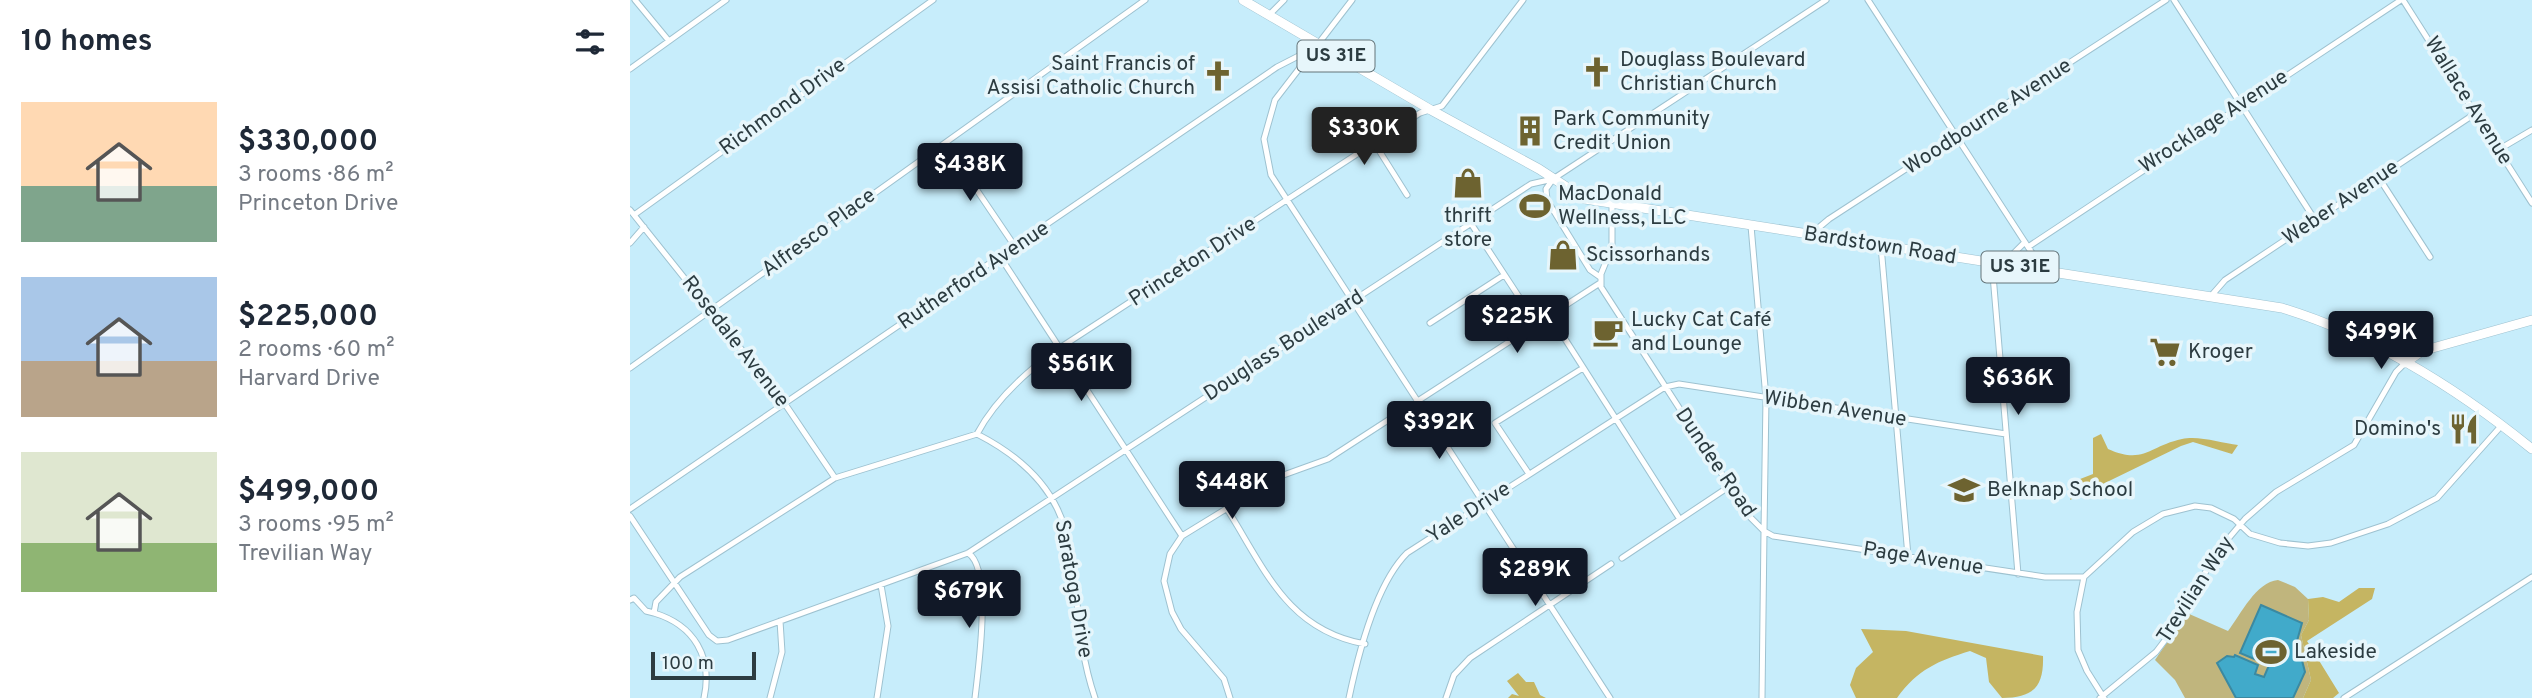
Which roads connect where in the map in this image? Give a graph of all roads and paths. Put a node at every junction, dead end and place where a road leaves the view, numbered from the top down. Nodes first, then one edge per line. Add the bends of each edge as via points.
1 (635, 0) edge
2 (726, 0) edge
3 (933, 0) edge
4 (1145, 0) edge
5 (1243, 0) edge
6 (1284, 0) edge
7 (1352, 0) edge
8 (1523, 0) edge
9 (1826, 0) edge
10 (1868, 0) edge
11 (2166, 0) edge
12 (2175, 0) edge
13 (2402, 0) edge
14 (1268, 16) junction
15 (669, 41) junction
16 (1318, 46) junction
17 (630, 69) edge
18 (2241, 104) junction
19 (1431, 110) junction
20 (2476, 114) junction
21 (2532, 130) edge
22 (1958, 137) junction
23 (945, 143) junction
24 (1375, 144) junction
25 (2498, 150) junction
26 (2379, 178) junction
27 (1553, 179) junction
28 (1407, 195) dead end
29 (1286, 202) junction
30 (2532, 203) edge
31 (1612, 204) junction
32 (632, 213) edge
33 (2315, 220) junction
34 (1472, 225) junction
35 (1751, 226) junction
36 (644, 227) junction
37 (1810, 235) junction
38 (630, 243) edge
39 (2026, 244) junction
40 (1881, 245) junction
41 (1016, 248) junction
42 (2430, 257) dead end
43 (1001, 258) junction
44 (1992, 263) junction
45 (2003, 264) junction
46 (2043, 271) junction
47 (1504, 275) junction
48 (1601, 282) junction
49 (2211, 296) junction
50 (1351, 302) junction
51 (711, 311) junction
52 (1551, 317) junction
53 (2532, 320) edge
54 (1430, 323) dead end
55 (1538, 326) junction
56 (1060, 347) junction
57 (2405, 363) junction
58 (630, 368) edge
59 (1583, 368) junction
60 (1665, 387) junction
61 (1766, 398) junction
62 (1418, 403) junction
63 (785, 404) junction
64 (1617, 418) junction
65 (1896, 418) junction
66 (2502, 425) junction
67 (977, 433) junction
68 (2006, 434) junction
69 (1126, 448) junction
70 (2532, 449) edge
71 (1529, 474) junction
72 (835, 478) junction
73 (1730, 486) junction
74 (1053, 498) junction
75 (1482, 504) junction
76 (630, 509) edge
77 (1227, 509) junction
78 (630, 516) edge
79 (1679, 518) junction
80 (2239, 525) junction
81 (1764, 531) junction
82 (1182, 536) junction
83 (968, 553) junction
84 (1908, 556) junction
85 (1622, 558) dead end
86 (1611, 564) dead end
87 (2018, 574) junction
88 (2084, 577) junction
89 (2532, 577) edge
90 (675, 583) junction
91 (881, 584) junction
92 (630, 600) edge
93 (1550, 606) junction
94 (654, 613) junction
95 (780, 621) junction
96 (1364, 643) junction
97 (2102, 697) edge
98 (704, 698) edge
99 (770, 698) edge
100 (877, 698) edge
101 (975, 698) edge
102 (1094, 698) edge
103 (1230, 698) edge
104 (1349, 698) edge
105 (1446, 698) edge
106 (1610, 698) edge
107 (1762, 698) edge
108 (2344, 698) edge

1 - 15 street
2 - 15 street
3 - 32 street, Richmond Drive
4 - 23 street, Alfresco Place
5 - 14 main road, Bardstown Road / US 31E
6 - 14 street
7 - 16 street
8 - 19 street, Princeton Drive via 1442,106
9 - 27 street, Douglass Boulevard
10 - 22 street
11 - 22 street, Woodbourne Avenue
12 - 18 street
13 - 18 street, Wrocklage Avenue
13 - 20 street, Wallace Avenue
14 - 16 main road, Bardstown Road / US 31E
15 - 17 street
16 - 19 main road, Bardstown Road / US 31E
16 - 29 street via 1278,94 1266,125 1268,167
16 - 41 street, Rutherford Avenue via 1277,67
18 - 33 street
18 - 39 street, Wrocklage Avenue
19 - 24 street, Princeton Drive
19 - 27 main road, Bardstown Road / US 31E
20 - 25 street, Wallace Avenue
20 - 26 street, Weber Avenue
21 - 25 street
22 - 37 street, Woodbourne Avenue
22 - 39 street
23 - 41 street
23 - 51 street, Alfresco Place
24 - 28 street
24 - 29 street, Princeton Drive
25 - 30 street, Wallace Avenue
26 - 33 street, Weber Avenue
26 - 42 street
27 - 31 main road, Bardstown Road / US 31E via 1585,199
27 - 34 street, Douglass Boulevard via 1531,184
27 - 48 street, Dundee Road via 1546,189 1547,201
29 - 50 street
29 - 56 street, Princeton Drive
31 - 35 main road, Bardstown Road / US 31E
31 - 48 street via 1612,247
32 - 36 street, Rosedale Avenue
33 - 49 street, Weber Avenue via 2225,280
34 - 47 street
34 - 50 street, Douglass Boulevard
35 - 37 main road, Bardstown Road / US 31E
35 - 61 street
36 - 38 street
36 - 51 street, Rosedale Avenue
37 - 40 main road, Bardstown Road / US 31E
39 - 45 street, Wrocklage Avenue
39 - 46 street
40 - 44 main road, Bardstown Road / US 31E
40 - 65 street
41 - 43 street, Rutherford Avenue
43 - 56 street
43 - 63 street, Rutherford Avenue
44 - 45 main road, Bardstown Road / US 31E
44 - 68 street
45 - 46 main road, Bardstown Road / US 31E
46 - 49 main road, Bardstown Road / US 31E
47 - 54 street
47 - 55 street
48 - 52 street
48 - 60 street, Dundee Road
49 - 57 main road, Bardstown Road / US 31E via 2296,313
50 - 62 street
50 - 69 street, Douglass Boulevard
51 - 58 street, Alfresco Place
51 - 63 street, Rosedale Avenue
52 - 55 street
52 - 59 street
53 - 57 main road via 2422,351
55 - 62 street
56 - 67 street, Princeton Drive via 1029,370
56 - 69 street
57 - 66 main road, Bardstown Road / US 31E
57 - 80 street, Trevilian Way via 2354,445 2276,492
59 - 64 street
59 - 71 street via 1496,422
60 - 61 street, Wibben Avenue via 1679,384
60 - 64 street, Yale Drive
60 - 73 street, Dundee Road
61 - 65 street, Wibben Avenue
61 - 81 street
62 - 75 street
62 - 77 street via 1328,459 1278,477
63 - 72 street, Rosedale Avenue
63 - 76 street, Rutherford Avenue
64 - 71 street, Yale Drive
64 - 79 street
65 - 68 street, Wibben Avenue
65 - 84 street
66 - 70 main road, Bardstown Road / US 31E
66 - 80 street via 2437,498 2388,524 2308,547 2250,534
67 - 72 street
67 - 74 street, Saratoga Drive via 1020,460
68 - 87 street
69 - 74 street, Douglass Boulevard
69 - 82 street
71 - 75 street, Yale Drive
72 - 90 street
73 - 79 street
73 - 81 street, Dundee Road
74 - 83 street, Douglass Boulevard
74 - 102 street, Saratoga Drive via 1069,546
75 - 93 street
75 - 96 street, Yale Drive via 1401,559 1383,591
77 - 82 street
77 - 96 street via 1299,615 1324,632
78 - 90 street
79 - 85 street
80 - 88 street via 2204,506 2173,510 2133,532
80 - 97 street, Trevilian Way via 2217,552 2156,652
81 - 84 street, Page Avenue
81 - 107 street, Dundee Road
82 - 103 street via 1165,569 1169,603 1181,629 1224,679
83 - 91 street, Douglass Boulevard
83 - 101 street via 978,565 982,609 982,656
84 - 87 street, Page Avenue
86 - 93 street
87 - 88 street, Page Avenue
88 - 97 street via 2075,626 2082,661
89 - 108 street
90 - 94 street via 656,602
90 - 95 street, Douglass Boulevard via 717,641
91 - 95 street, Douglass Boulevard
91 - 100 street via 888,614
92 - 94 street via 634,597
93 - 105 street via 1465,663
93 - 106 street
94 - 98 street via 679,623 704,654
95 - 99 street via 782,652
96 - 104 street, Yale Drive

